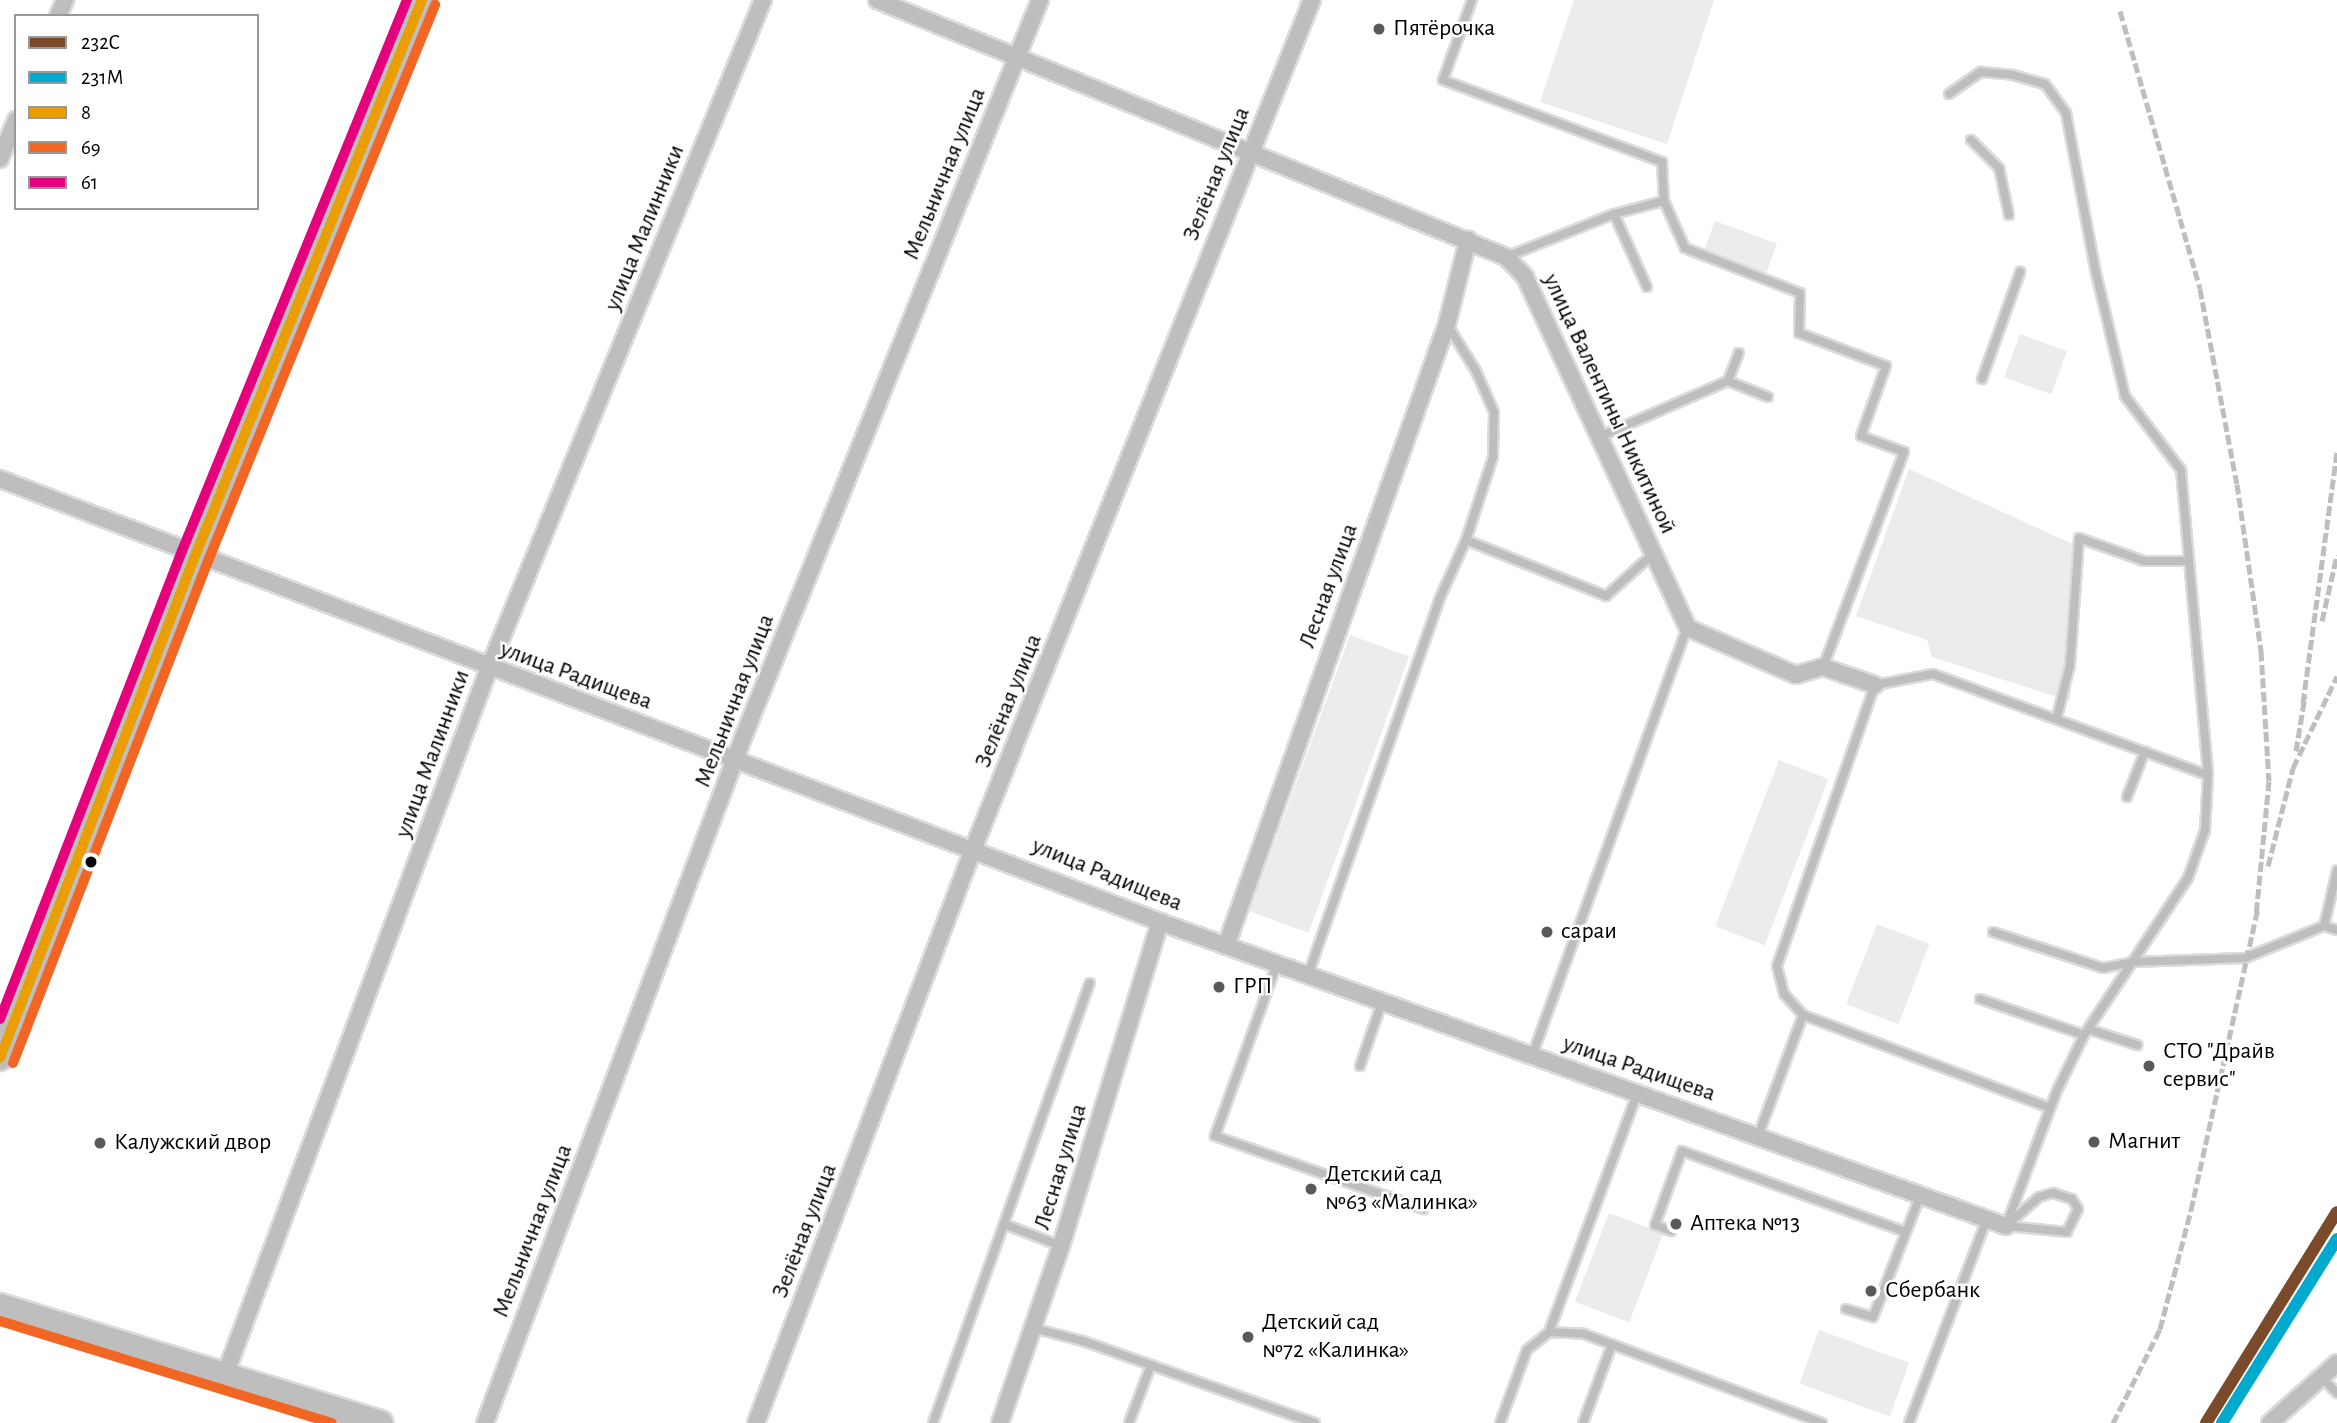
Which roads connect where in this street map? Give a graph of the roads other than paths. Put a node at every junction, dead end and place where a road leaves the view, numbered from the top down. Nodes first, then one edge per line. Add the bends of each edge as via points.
1 (422, 0) edge
2 (763, 0) edge
3 (877, 0) edge
4 (1040, 0) edge
5 (1312, 0) edge
6 (1472, 0) edge
7 (1016, 57) junction
8 (1949, 94) dead end
9 (14, 125) edge
10 (1971, 140) dead end
11 (1251, 150) junction
12 (0, 159) edge
13 (1664, 201) junction
14 (1614, 214) junction
15 (2009, 215) dead end
16 (1468, 240) junction
17 (1506, 257) junction
18 (2020, 272) dead end
19 (1647, 288) dead end
20 (1447, 324) junction
21 (1739, 353) dead end
22 (1982, 379) dead end
23 (1728, 381) junction
24 (1768, 397) dead end
25 (1599, 437) junction
26 (0, 479) edge
27 (1466, 540) junction
28 (1654, 552) junction
29 (195, 556) junction
30 (2187, 561) junction
31 (1688, 628) junction
32 (1824, 667) junction
33 (489, 668) junction
34 (1875, 685) junction
35 (2057, 718) junction
36 (2145, 751) junction
37 (735, 760) junction
38 (2208, 775) junction
39 (2127, 797) dead end
40 (974, 848) junction
41 (2337, 871) edge
42 (1160, 922) junction
43 (2324, 926) junction
44 (2337, 930) edge
45 (1993, 932) dead end
46 (1226, 946) junction
47 (2133, 962) junction
48 (1277, 964) junction
49 (1308, 975) junction
50 (1090, 983) dead end
51 (1980, 999) dead end
52 (1382, 1002) junction
53 (1803, 1015) junction
54 (2086, 1032) junction
55 (2137, 1045) dead end
56 (1532, 1056) junction
57 (0, 1058) edge
58 (1360, 1066) dead end
59 (1638, 1093) junction
60 (2050, 1108) junction
61 (1758, 1136) junction
62 (1921, 1194) junction
63 (1424, 1209) dead end
64 (1987, 1219) junction
65 (1004, 1224) junction
66 (2006, 1226) junction
67 (1671, 1231) dead end
68 (1906, 1232) junction
69 (1061, 1246) junction
70 (0, 1306) edge
71 (1846, 1309) dead end
72 (1033, 1328) junction
73 (1549, 1332) junction
74 (1612, 1344) junction
75 (2337, 1363) edge
76 (1151, 1365) junction
77 (225, 1375) junction
78 (2323, 1379) junction
79 (2337, 1393) edge
80 (380, 1423) edge
81 (485, 1423) edge
82 (756, 1423) edge
83 (933, 1423) edge
84 (1000, 1423) edge
85 (1129, 1423) edge
86 (1315, 1423) edge
87 (1500, 1423) edge
88 (1583, 1423) edge
89 (1821, 1423) edge
90 (1909, 1423) edge
91 (2270, 1423) edge

1 - 29 main road
2 - 33 street, улица Малинники
3 - 7 street, улица Валентины Никитиной
4 - 7 street, Мельничная улица
5 - 11 street, Зелёная улица
6 - 13 lane via 1443,80 1662,162
7 - 11 street, улица Валентины Никитиной
7 - 37 street, Мельничная улица
8 - 30 lane via 1981,72 2013,75 2045,84 2066,113 2125,396 2181,470
9 - 12 street
10 - 15 lane via 1999,168
11 - 16 street, улица Валентины Никитиной
11 - 40 street, Зелёная улица
13 - 14 lane
13 - 32 lane via 1685,248 1800,293 1798,333 1886,366 1861,436 1904,452
14 - 17 lane
14 - 19 lane
16 - 17 street, улица Валентины Никитиной
16 - 20 street, Лесная улица
17 - 25 street, улица Валентины Никитиной via 1525,277
18 - 22 lane
20 - 27 lane via 1494,412 1493,457
20 - 46 street, Лесная улица
21 - 23 lane
23 - 24 lane
23 - 25 lane
25 - 28 street, улица Валентины Никитиной
26 - 29 street, улица Радищева
27 - 28 lane via 1606,596
27 - 49 lane via 1439,600
28 - 31 street, улица Валентины Никитиной
29 - 33 street, улица Радищева
29 - 57 main road
30 - 35 lane via 2144,561 2079,538 2070,665
30 - 38 lane
31 - 32 street via 1796,675
31 - 56 lane
32 - 34 street
33 - 37 street, улица Радищева
33 - 77 street, улица Малинники
34 - 35 lane via 1933,674
34 - 53 lane via 1777,966 1784,994
35 - 36 lane
36 - 38 lane
36 - 39 lane
37 - 40 street, улица Радищева
37 - 81 street, Мельничная улица
38 - 47 lane via 2205,830 2188,878
40 - 42 street, улица Радищева
40 - 82 street, Зелёная улица
41 - 43 lane
42 - 46 street, улица Радищева
42 - 69 street, Лесная улица
43 - 44 lane
43 - 47 lane via 2245,958
45 - 47 lane via 2103,968
46 - 48 street, улица Радищева
47 - 54 lane
48 - 49 street, улица Радищева
48 - 63 lane via 1215,1136
49 - 52 street, улица Радищева
50 - 65 lane
51 - 54 lane
52 - 56 street, улица Радищева
52 - 58 lane
53 - 60 lane
53 - 61 lane
54 - 55 lane
54 - 60 lane
56 - 59 street, улица Радищева
59 - 61 street, улица Радищева
59 - 73 lane
60 - 66 lane
61 - 62 street, улица Радищева
62 - 64 street, улица Радищева
62 - 68 lane
64 - 66 street, улица Радищева
64 - 90 lane
65 - 69 lane
65 - 83 lane
66 - 66 lane via 2067,1232 2078,1209 2072,1199 2053,1193 2039,1198
67 - 68 lane via 1655,1226 1682,1151
68 - 71 lane via 1873,1317
69 - 72 street, Лесная улица
70 - 77 main road
72 - 76 lane
72 - 84 street, Лесная улица
73 - 74 lane via 1584,1334
73 - 87 lane via 1527,1350
74 - 88 lane
74 - 89 lane
75 - 78 street
76 - 85 lane
76 - 86 lane
77 - 80 main road
78 - 79 lane
78 - 91 street

